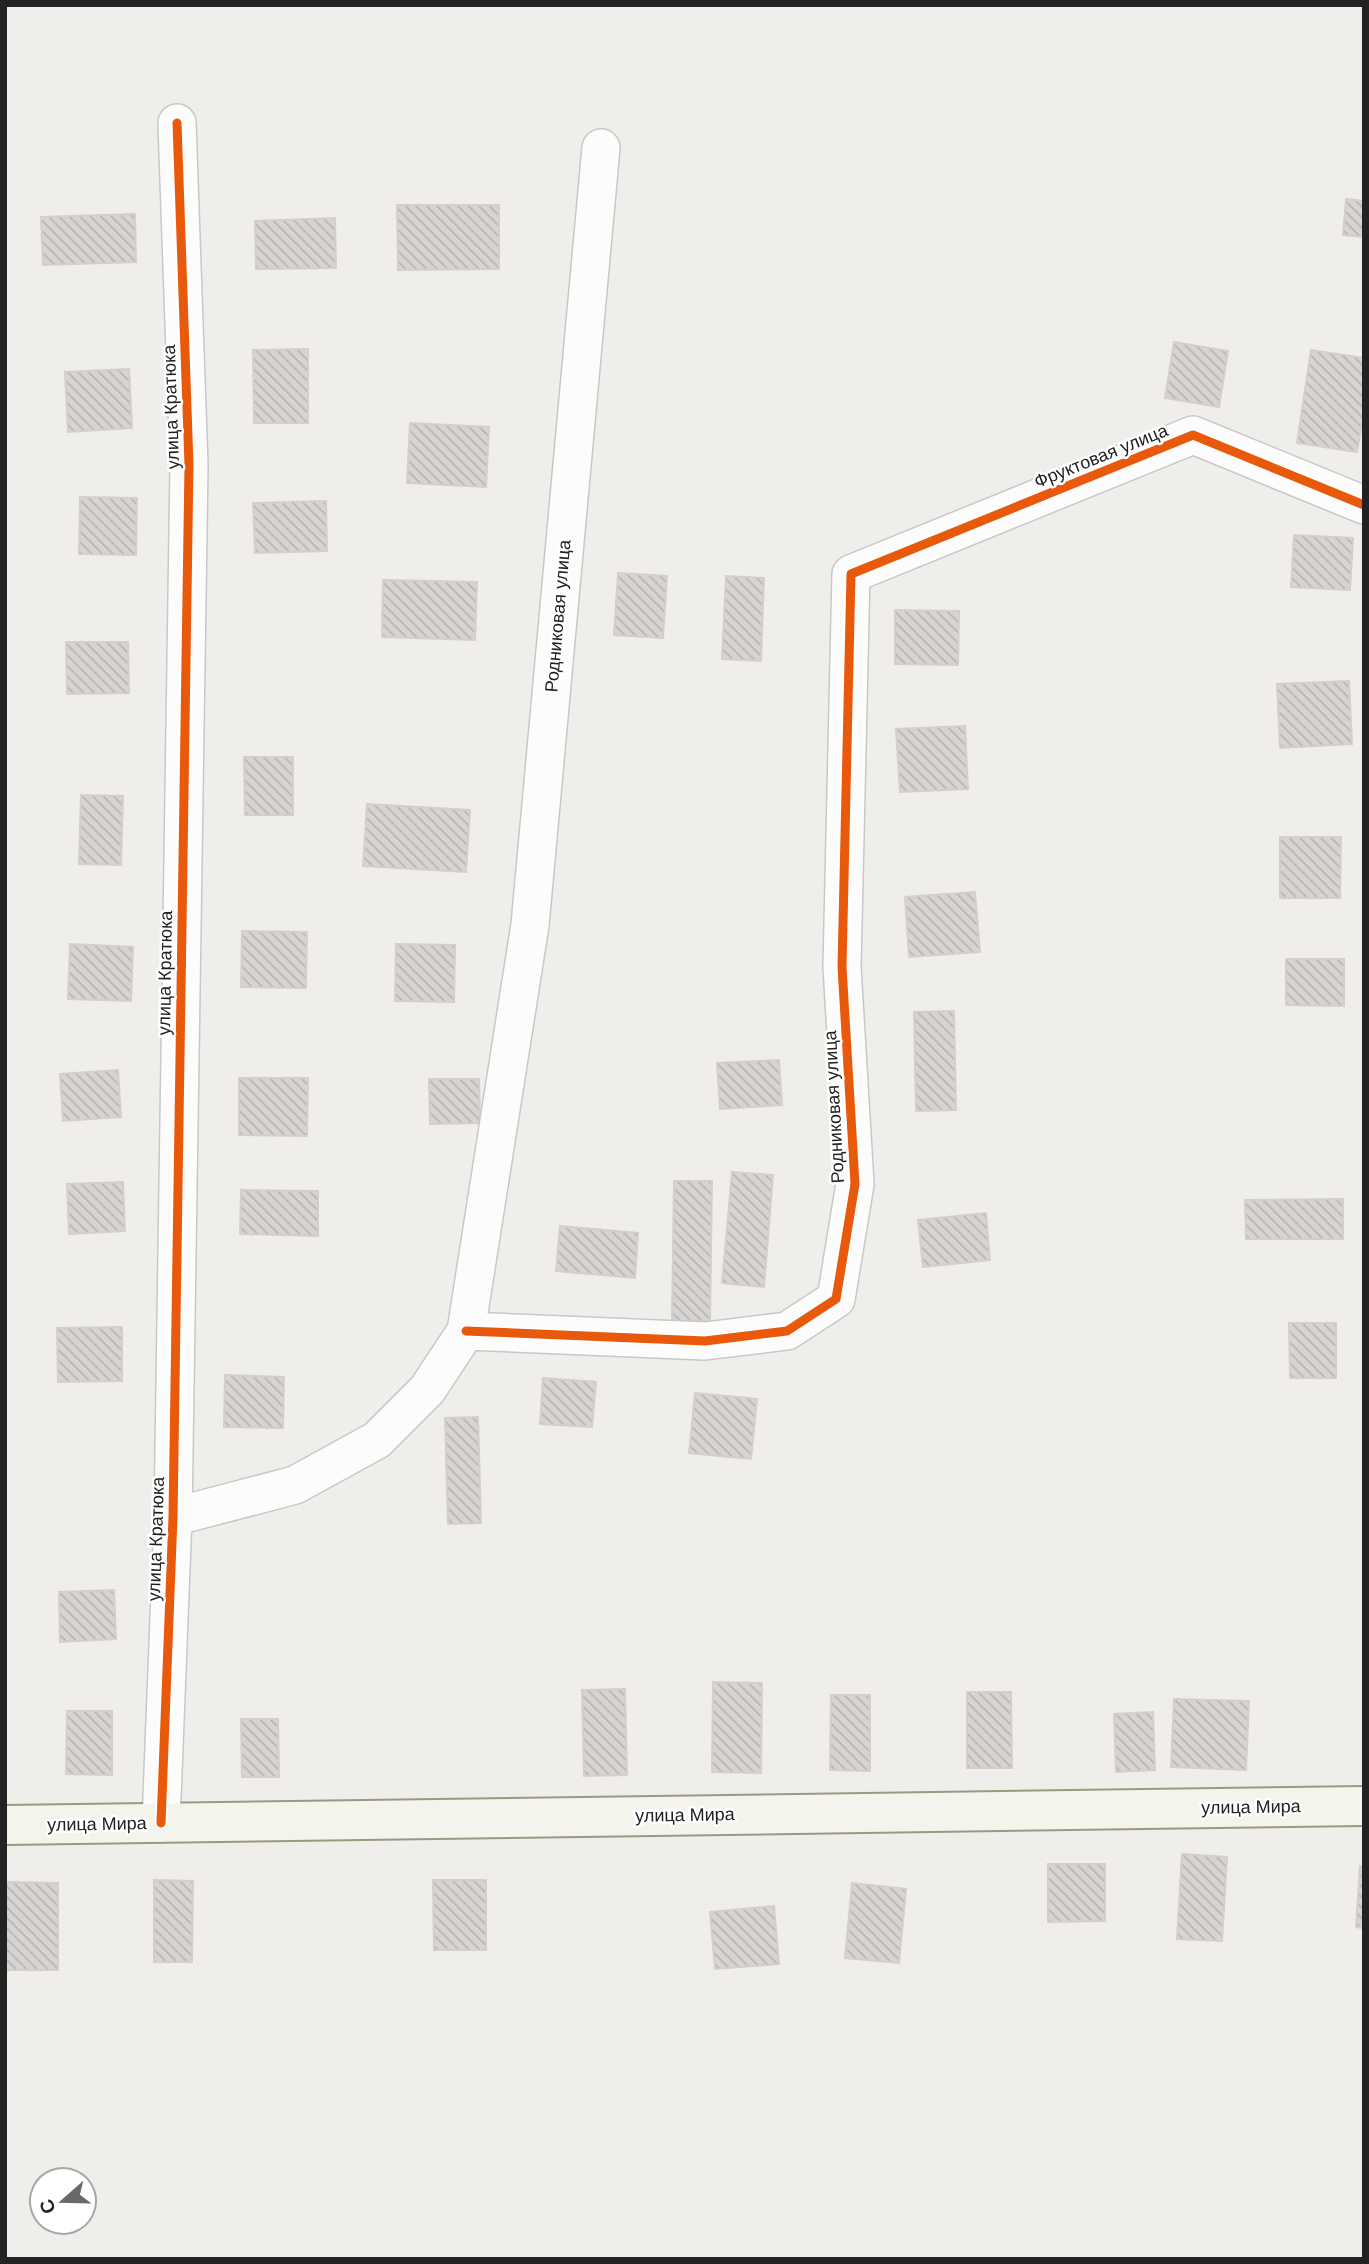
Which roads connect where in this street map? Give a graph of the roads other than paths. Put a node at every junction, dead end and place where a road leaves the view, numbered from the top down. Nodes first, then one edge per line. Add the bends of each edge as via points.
1 (177, 123) dead end
2 (601, 148) dead end
3 (1364, 505) edge
4 (851, 574) joint
5 (466, 1331) junction
6 (173, 1517) junction
7 (1364, 1806) edge
8 (160, 1823) junction
9 (5, 1825) edge

1 - 6 street, улица Кратюка via 189,465
2 - 5 street, Родниковая улица via 530,925
3 - 4 street, Фруктовая улица via 1193,435
4 - 5 street, Родниковая улица via 842,967 855,1184 836,1299 787,1331 705,1341
5 - 6 street, Родниковая улица via 427,1390 377,1440 295,1485
6 - 8 street, улица Кратюка
7 - 8 street, улица Мира
8 - 9 street, улица Мира

